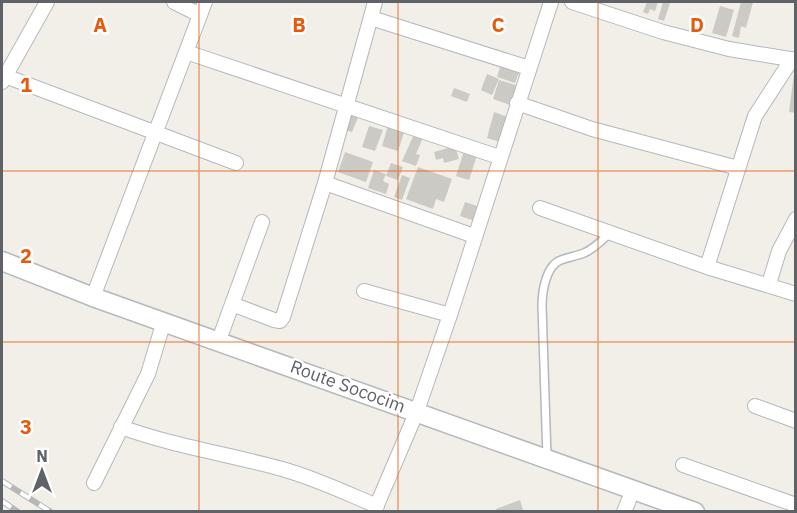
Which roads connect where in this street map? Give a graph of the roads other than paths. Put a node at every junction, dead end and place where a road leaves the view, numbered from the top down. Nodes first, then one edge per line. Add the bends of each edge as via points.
1 (47, 2) edge
2 (174, 2) edge
3 (375, 2) edge
4 (551, 2) edge
5 (572, 2) edge
6 (202, 8) edge
7 (370, 18) junction
8 (186, 52) junction
9 (794, 60) edge
10 (529, 68) junction
11 (3, 79) edge
12 (518, 103) junction
13 (347, 105) junction
14 (155, 132) junction
15 (499, 157) junction
16 (236, 163) dead end
17 (738, 168) junction
18 (325, 183) junction
19 (540, 208) dead end
20 (795, 219) edge
21 (262, 222) dead end
22 (610, 233) junction
23 (474, 236) junction
24 (2, 261) edge
25 (707, 267) junction
26 (768, 284) junction
27 (364, 291) dead end
28 (795, 294) edge
29 (93, 297) junction
30 (232, 304) junction
31 (450, 315) junction
32 (164, 321) junction
33 (219, 340) junction
34 (755, 406) dead end
35 (417, 411) junction
36 (795, 421) edge
37 (121, 427) junction
38 (547, 459) junction
39 (683, 465) dead end
40 (94, 483) dead end
41 (633, 490) junction
42 (795, 505) edge
43 (375, 509) edge
44 (624, 512) edge
45 (695, 512) edge

1 - 11 street
2 - 6 street
3 - 7 street
4 - 10 street
5 - 9 street via 663,32
6 - 8 street
7 - 10 street
7 - 13 street
8 - 13 street
8 - 14 street
9 - 17 street via 755,116
10 - 12 street
11 - 14 street
12 - 15 street
12 - 17 street via 592,129
13 - 15 street
13 - 18 street
14 - 16 street
14 - 29 street
15 - 23 street
17 - 25 street
18 - 23 street
18 - 30 street via 284,317 274,320
19 - 22 street
20 - 26 street
21 - 30 street
22 - 25 street
22 - 38 lane via 586,253 559,260 546,280 542,306
23 - 31 street
24 - 29 street, Route Sococim
25 - 26 street
26 - 28 street
27 - 31 street
29 - 32 street, Route Sococim
30 - 33 street
31 - 35 street
32 - 33 street, Route Sococim
32 - 37 street via 148,374
33 - 35 street, Route Sococim
34 - 36 street
35 - 38 street, Route Sococim
35 - 43 street
37 - 40 street
37 - 43 street via 156,440 284,469 319,481
38 - 41 street, Route Sococim
39 - 42 street
41 - 44 street
41 - 45 street, Route Sococim

